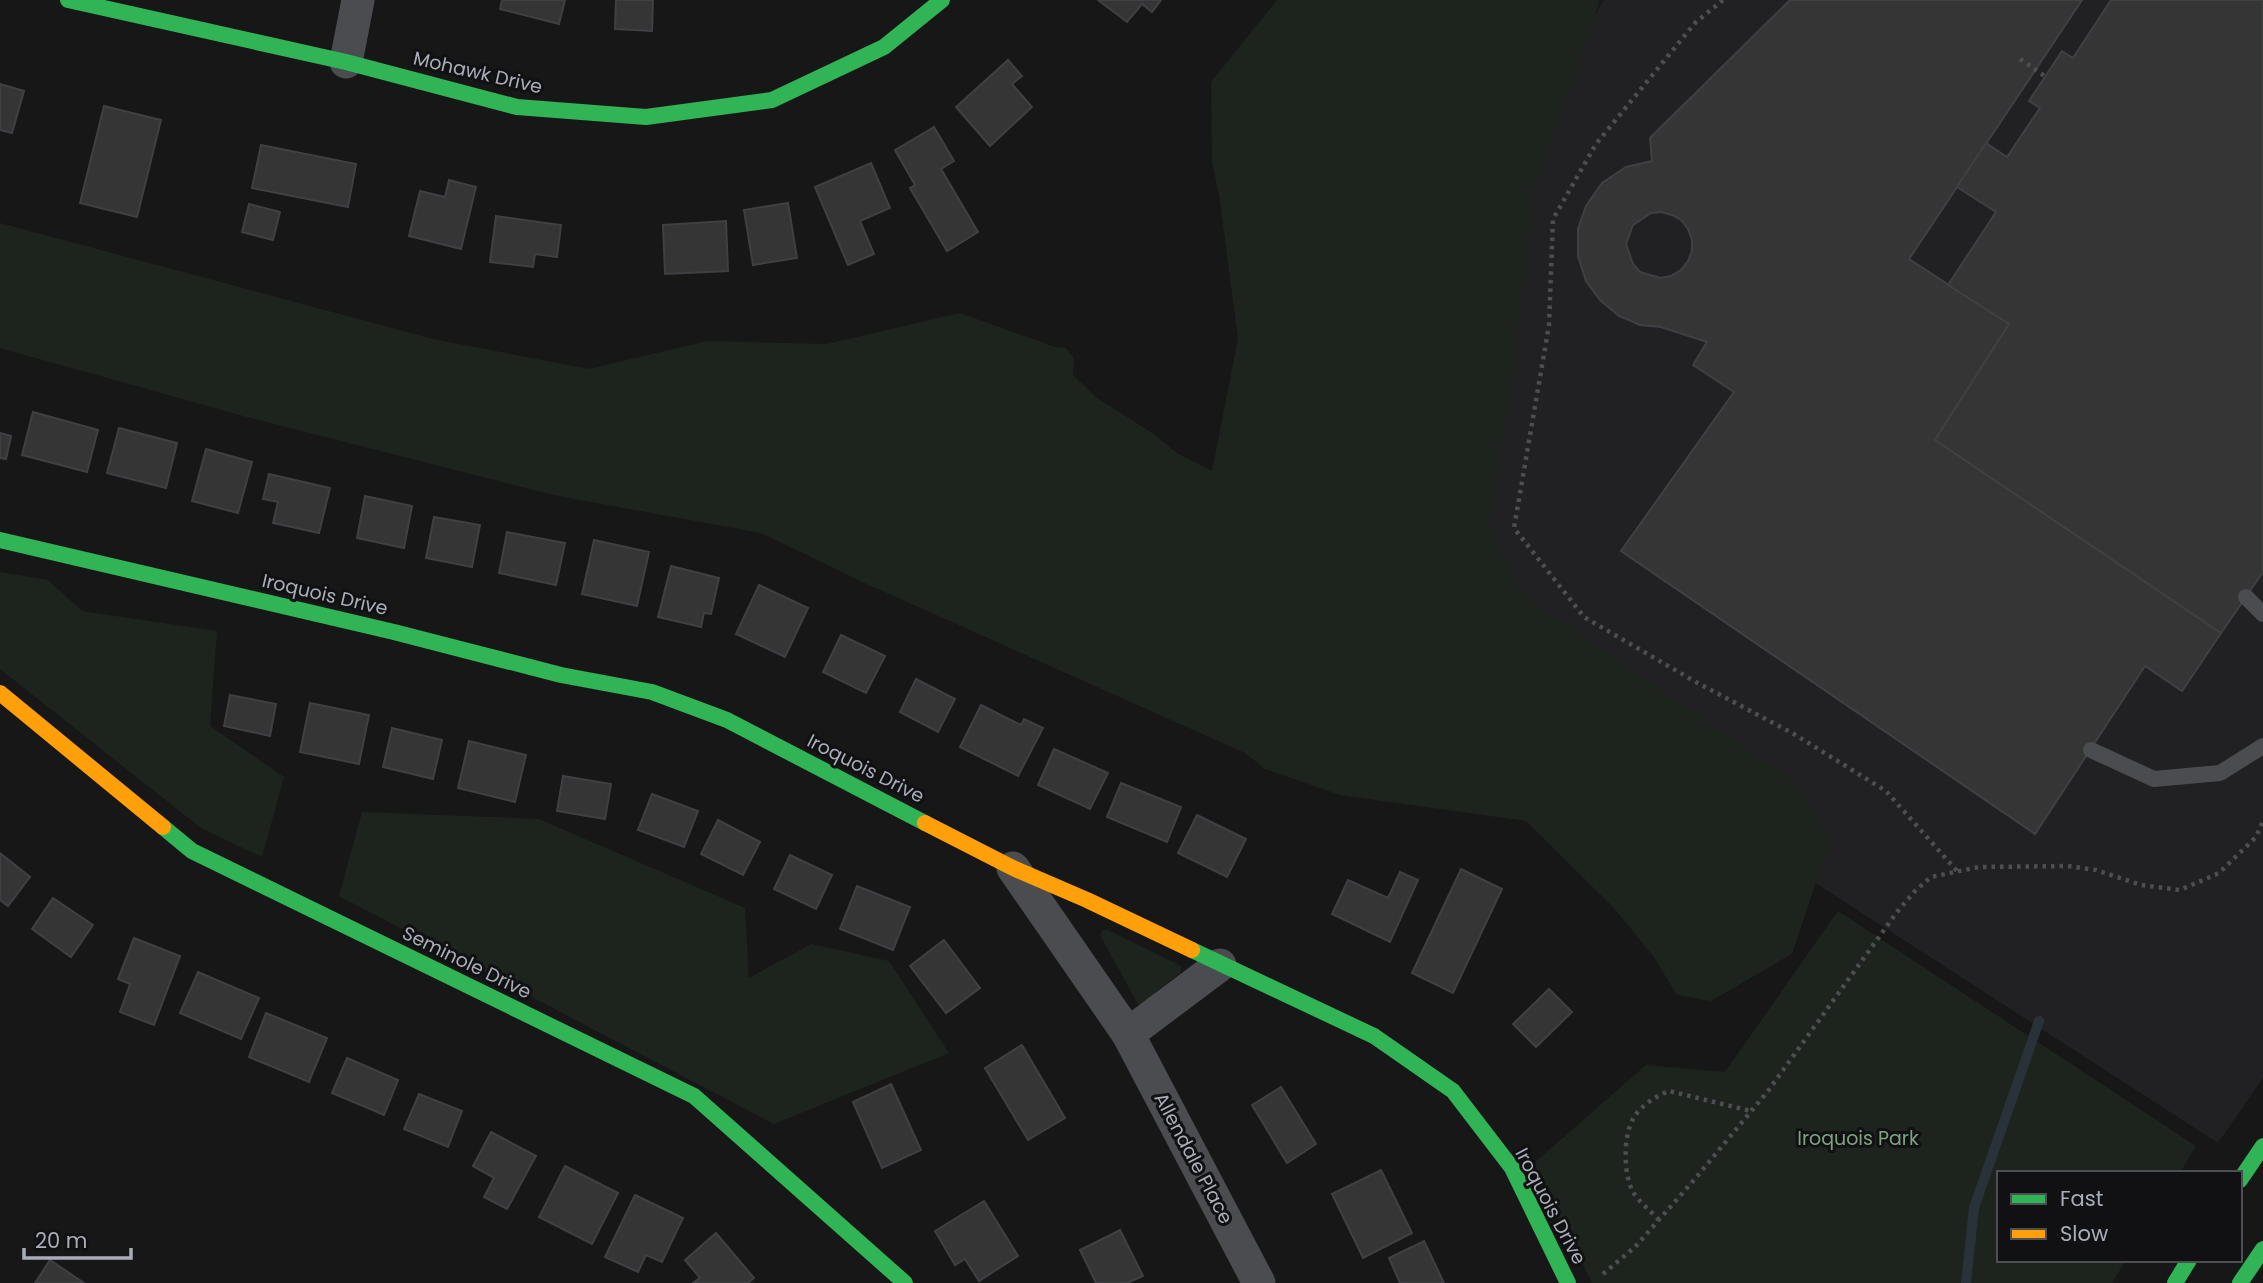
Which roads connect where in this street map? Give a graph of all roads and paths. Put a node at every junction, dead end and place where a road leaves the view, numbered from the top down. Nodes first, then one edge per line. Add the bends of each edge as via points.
1 (68, 0) edge
2 (358, 0) edge
3 (942, 0) edge
4 (1723, 0) edge
5 (2020, 59) dead end
6 (346, 62) junction
7 (2046, 77) dead end
8 (0, 540) edge
9 (2246, 597) dead end
10 (2263, 614) edge
11 (0, 693) edge
12 (2263, 746) edge
13 (2091, 750) dead end
14 (2263, 821) edge
15 (1013, 868) junction
16 (1957, 871) junction
17 (1220, 965) junction
18 (1128, 1034) junction
19 (1751, 1111) junction
20 (2263, 1146) edge
21 (2242, 1177) edge
22 (1660, 1220) junction
23 (2263, 1249) edge
24 (2188, 1262) edge
25 (1600, 1276) dead end
26 (905, 1283) edge
27 (1259, 1283) edge
28 (1568, 1283) edge
29 (2175, 1283) edge
30 (2240, 1283) edge

1 - 6 street, Mohawk Drive
2 - 6 street
3 - 6 street, Mohawk Drive via 884,47 772,100 646,117 517,107
4 - 16 path via 1695,23 1596,144 1553,219 1549,324 1514,528 1584,617 1886,791
5 - 7 path
8 - 15 street, Iroquois Drive via 561,675 652,692 727,720
9 - 10 lane
11 - 26 street, Seminole Drive via 192,851 694,1096
12 - 13 lane via 2220,773 2154,779
14 - 16 path via 2256,838 2219,873 2180,890 2068,866
15 - 17 street, Iroquois Drive
15 - 18 street, Allendale Place
16 - 19 path via 1931,877 1914,891
17 - 18 street
17 - 28 street, Iroquois Drive via 1374,1036 1453,1091 1512,1168
18 - 27 street, Allendale Place
19 - 22 path
19 - 22 path via 1669,1091 1656,1095 1635,1116 1628,1130 1628,1181 1634,1194
20 - 21 street
22 - 25 path
23 - 30 street
24 - 29 street

